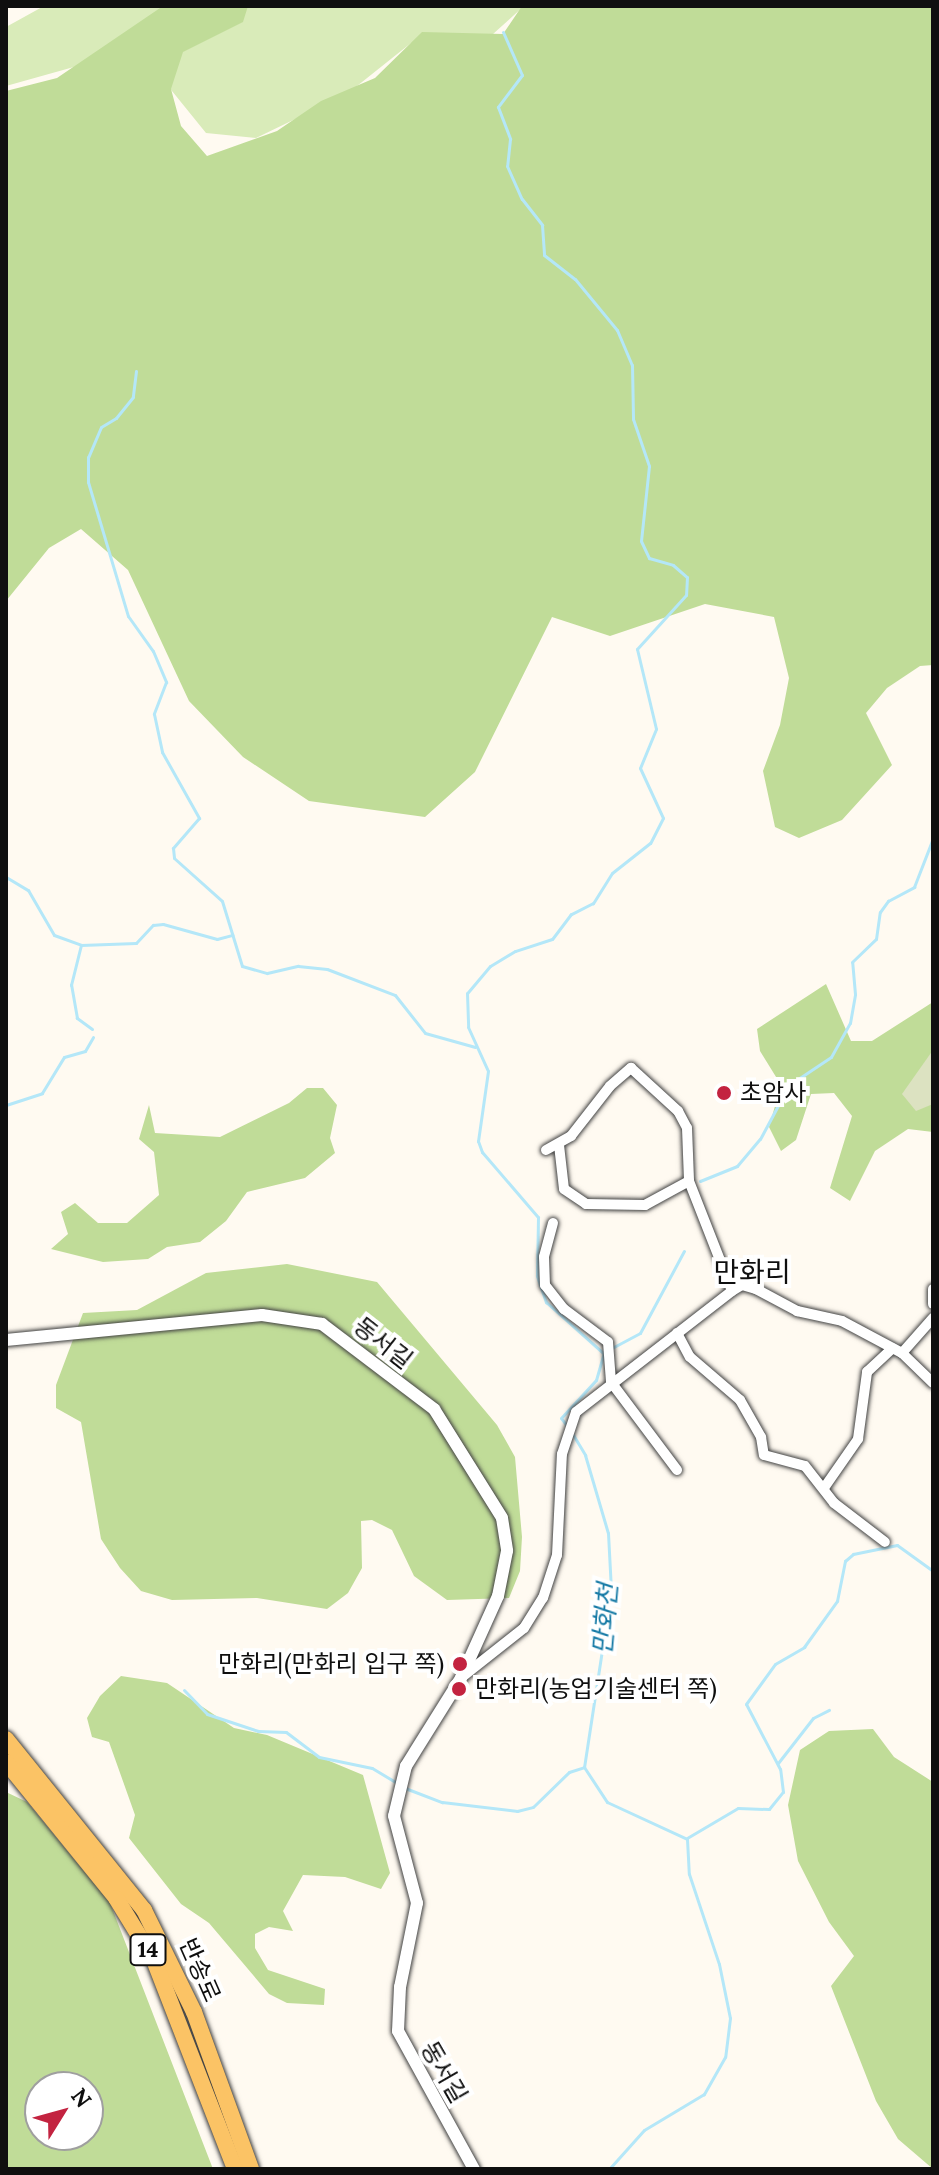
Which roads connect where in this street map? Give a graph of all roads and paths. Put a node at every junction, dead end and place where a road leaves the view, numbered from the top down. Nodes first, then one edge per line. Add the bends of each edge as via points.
1 (559, 1145) junction
2 (546, 1150) dead end
3 (689, 1181) junction
4 (553, 1223) dead end
5 (933, 1289) edge
6 (732, 1291) junction
7 (933, 1304) edge
8 (933, 1318) edge
9 (677, 1333) junction
10 (6, 1340) edge
11 (898, 1351) junction
12 (611, 1382) junction
13 (933, 1383) edge
14 (677, 1470) dead end
15 (824, 1488) junction
16 (885, 1542) dead end
17 (476, 1646) junction
18 (490, 1656) junction
19 (461, 1678) junction
20 (6, 1739) edge
21 (6, 1762) edge
22 (235, 2169) edge
23 (251, 2169) edge
24 (474, 2169) edge

1 - 2 street
1 - 3 street via 564,1189 586,1204 645,1205
1 - 3 street via 631,1068 683,1120
3 - 6 street
4 - 12 street via 544,1257 545,1285 610,1350
5 - 7 street
6 - 9 street, 동서길
6 - 11 street via 742,1285 756,1289 797,1311 842,1321
8 - 11 street
9 - 12 street, 동서길
9 - 15 street via 690,1357 740,1400 761,1437 764,1455 805,1466
10 - 17 street, 동서길 via 262,1315 322,1324 434,1409 502,1518 504,1566 498,1596
11 - 13 street
11 - 15 street via 867,1372 858,1439
12 - 14 street
12 - 18 street, 동서길 via 568,1427 561,1525 551,1576 533,1616
15 - 16 street via 834,1503
17 - 18 street
17 - 19 street, 동서길
18 - 19 street, 동서길
19 - 24 street, 동서길 via 399,1784 394,1816 417,1903 400,1987 398,2031
20 - 23 main road, 반송로 / 14 via 144,1910 194,2012
21 - 22 main road, 반송로 / 14 via 116,1898 154,1960

